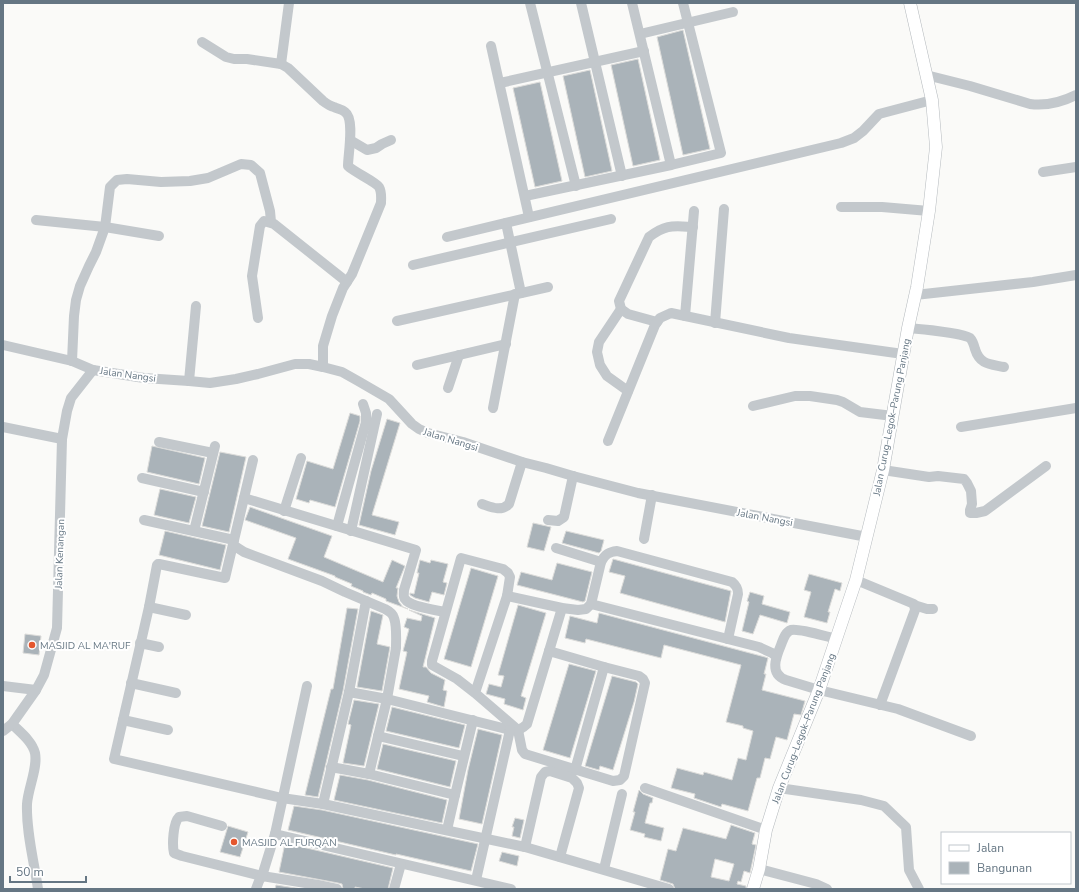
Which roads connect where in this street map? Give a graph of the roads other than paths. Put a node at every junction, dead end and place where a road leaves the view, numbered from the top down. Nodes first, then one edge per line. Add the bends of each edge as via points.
1 (289, 3) edge
2 (530, 3) edge
3 (581, 3) edge
4 (632, 3) edge
5 (683, 3) edge
6 (910, 3) edge
7 (733, 12) dead end
8 (688, 22) junction
9 (640, 34) junction
10 (202, 42) dead end
11 (492, 46) dead end
12 (644, 51) junction
13 (595, 61) junction
14 (281, 64) junction
15 (548, 72) junction
16 (926, 75) junction
17 (500, 83) junction
18 (1076, 95) edge
19 (932, 100) junction
20 (350, 140) junction
21 (391, 140) dead end
22 (671, 166) junction
23 (1076, 167) edge
24 (1044, 172) dead end
25 (622, 176) junction
26 (576, 186) junction
27 (525, 196) junction
28 (841, 207) dead end
29 (724, 209) dead end
30 (694, 210) dead end
31 (929, 211) junction
32 (529, 217) junction
33 (611, 219) dead end
34 (36, 220) dead end
35 (271, 222) junction
36 (506, 223) junction
37 (105, 227) junction
38 (693, 227) junction
39 (159, 236) dead end
40 (447, 237) dead end
41 (510, 242) junction
42 (413, 265) dead end
43 (1076, 275) edge
44 (347, 282) junction
45 (548, 287) dead end
46 (518, 294) junction
47 (915, 295) junction
48 (196, 306) dead end
49 (621, 308) junction
50 (685, 316) junction
51 (258, 318) dead end
52 (397, 322) dead end
53 (657, 322) junction
54 (715, 323) junction
55 (908, 328) junction
56 (3, 344) edge
57 (506, 344) junction
58 (903, 354) junction
59 (458, 355) junction
60 (72, 361) junction
61 (417, 365) dead end
62 (323, 367) junction
63 (1004, 367) dead end
64 (93, 370) junction
65 (189, 381) junction
66 (448, 388) dead end
67 (628, 391) junction
68 (363, 404) dead end
69 (752, 406) dead end
70 (493, 408) dead end
71 (1076, 408) edge
72 (377, 414) dead end
73 (893, 416) junction
74 (3, 427) edge
75 (961, 427) dead end
76 (62, 439) junction
77 (608, 441) dead end
78 (159, 442) dead end
79 (301, 458) dead end
80 (253, 460) dead end
81 (522, 462) junction
82 (1046, 466) dead end
83 (883, 470) junction
84 (573, 476) junction
85 (142, 478) dead end
86 (204, 492) junction
87 (652, 495) junction
88 (244, 498) junction
89 (482, 504) dead end
90 (284, 510) junction
91 (144, 520) dead end
92 (548, 520) dead end
93 (344, 529) junction
94 (194, 531) junction
95 (867, 537) junction
96 (644, 539) dead end
97 (233, 543) junction
98 (556, 548) dead end
99 (601, 562) junction
100 (856, 580) junction
101 (507, 596) junction
102 (366, 601) junction
103 (591, 604) junction
104 (914, 605) junction
105 (149, 607) junction
106 (562, 608) junction
107 (933, 609) dead end
108 (445, 612) junction
109 (186, 615) dead end
110 (728, 639) junction
111 (837, 639) junction
112 (140, 643) junction
113 (160, 647) dead end
114 (549, 650) junction
115 (776, 656) junction
116 (604, 667) junction
117 (131, 683) junction
118 (3, 686) edge
119 (307, 686) dead end
120 (36, 690) junction
121 (819, 690) junction
122 (349, 692) junction
123 (176, 693) dead end
124 (475, 693) junction
125 (387, 699) junction
126 (880, 705) junction
127 (123, 720) junction
128 (473, 720) junction
129 (12, 724) junction
130 (168, 730) dead end
131 (514, 730) junction
132 (3, 731) edge
133 (378, 736) junction
134 (971, 736) dead end
135 (464, 756) junction
136 (331, 767) junction
137 (575, 770) junction
138 (369, 774) junction
139 (645, 788) dead end
140 (778, 788) junction
141 (622, 794) dead end
142 (454, 795) junction
143 (282, 798) junction
144 (323, 804) junction
145 (222, 826) dead end
146 (447, 830) junction
147 (766, 830) junction
148 (275, 834) junction
149 (486, 838) junction
150 (525, 847) junction
151 (560, 857) junction
152 (401, 864) junction
153 (604, 869) junction
154 (758, 869) junction
155 (262, 876) junction
156 (476, 880) junction
157 (38, 889) edge
158 (256, 889) edge
159 (337, 889) edge
160 (394, 889) edge
161 (511, 889) edge
162 (669, 889) edge
163 (753, 889) edge
164 (827, 889) edge
165 (919, 889) edge

1 - 14 street
2 - 15 street
3 - 13 street
4 - 9 street
5 - 8 street
6 - 16 main road, Jalan Curug–Legok–Parung Panjang
7 - 8 street
8 - 9 street
8 - 22 street via 721,153
9 - 12 street
10 - 14 street via 226,57
11 - 17 street
12 - 13 street
12 - 22 street
13 - 15 street
13 - 25 street
14 - 20 street via 323,101 348,114 351,126
15 - 17 street
15 - 26 street
16 - 18 street via 1030,104 1057,102
16 - 19 main road, Jalan Curug–Legok–Parung Panjang
17 - 27 street
19 - 31 main road, Jalan Curug–Legok–Parung Panjang via 936,146
19 - 32 street via 879,114 864,131 841,143
20 - 21 street via 367,150
20 - 44 street via 348,166 378,185 381,203
22 - 25 street
23 - 24 street
25 - 26 street
26 - 27 street
27 - 32 street
28 - 31 street
29 - 54 street
30 - 38 street
31 - 47 main road, Jalan Curug–Legok–Parung Panjang
32 - 36 street
33 - 41 street
34 - 37 street
35 - 37 street via 260,173 251,165 241,164 208,178 190,181 117,180 110,187
35 - 44 street
35 - 51 street via 264,221 260,226 256,246 252,276
36 - 40 street
36 - 41 street
37 - 39 street
37 - 60 street via 76,300
38 - 49 street via 668,226 649,237 619,301
38 - 50 street
41 - 42 street
41 - 46 street
43 - 47 street
44 - 62 street via 325,337
45 - 46 street
46 - 52 street
46 - 57 street
47 - 55 main road, Jalan Curug–Legok–Parung Panjang
48 - 65 street
49 - 53 street via 628,314
49 - 67 street via 599,342 597,352 600,365 607,376
50 - 53 street via 671,313 664,315
50 - 54 street
53 - 67 street
54 - 58 street via 789,338
55 - 58 main road, Jalan Curug–Legok–Parung Panjang
55 - 63 street via 968,337 973,341 977,356 982,361
56 - 60 street, Jalan Nangsi
57 - 59 street
57 - 70 street
58 - 73 main road, Jalan Curug–Legok–Parung Panjang
59 - 61 street
59 - 66 street
60 - 64 street, Jalan Nangsi
62 - 65 street, Jalan Nangsi via 295,364 236,379 210,383
62 - 81 street, Jalan Nangsi via 342,372 389,399 419,429
64 - 65 street, Jalan Nangsi via 144,378
64 - 76 street, Jalan Kenangan via 71,398
67 - 77 street
68 - 93 street via 366,422
69 - 73 street via 795,396 810,396 837,400 860,412
71 - 75 street
72 - 93 street
73 - 83 main road, Jalan Curug–Legok–Parung Panjang
74 - 76 street
76 - 120 street, Jalan Kenangan via 57,628 44,675
78 - 86 street via 214,450
79 - 90 street
80 - 88 street
81 - 84 street, Jalan Nangsi
81 - 89 street via 509,504 499,509
82 - 83 street via 985,510 972,514 969,512 972,504 971,491 964,479
83 - 95 main road, Jalan Curug–Legok–Parung Panjang
84 - 87 street, Jalan Nangsi
84 - 92 street via 564,517 558,521
85 - 86 street
86 - 94 street
87 - 95 street, Jalan Nangsi
87 - 96 street
88 - 90 street
88 - 97 street
90 - 93 street
91 - 94 street
93 - 108 street via 416,550 404,590 405,599 413,604
94 - 97 street
95 - 100 main road, Jalan Curug–Legok–Parung Panjang
97 - 102 street via 244,552
97 - 105 street via 225,578 158,564
98 - 99 street
99 - 103 street
99 - 110 street via 607,553 617,551 732,582 738,590
100 - 104 street
100 - 111 main road, Jalan Curug–Legok–Parung Panjang
101 - 106 street
101 - 108 street via 510,577 506,571 461,558
101 - 124 street
102 - 122 street
102 - 125 street via 386,609 394,618 396,648
103 - 106 street via 582,610
103 - 110 street
104 - 107 street
104 - 126 street
105 - 109 street
105 - 112 street
106 - 114 street
108 - 124 street via 432,665
110 - 115 street via 759,647
111 - 115 street via 790,630 786,633
111 - 121 main road, Jalan Curug–Legok–Parung Panjang
112 - 113 street
112 - 117 street
114 - 116 street
114 - 131 street via 527,724
115 - 121 street via 775,665 781,678
116 - 137 street
116 - 137 street via 639,676 645,683 624,776 613,781
117 - 123 street
117 - 127 street
118 - 120 street
119 - 143 street
120 - 129 street, Jalan Kenangan
121 - 126 street
121 - 140 main road, Jalan Curug–Legok–Parung Panjang
122 - 125 street
122 - 136 street
124 - 131 street
125 - 128 street
125 - 133 street
126 - 134 street via 898,709
127 - 130 street
127 - 143 street via 114,759
128 - 131 street
128 - 135 street
129 - 132 street, Jalan Kenangan
129 - 157 street via 32,744 35,753 27,814
131 - 137 street via 525,754
131 - 149 street
133 - 135 street
133 - 138 street
135 - 142 street
136 - 138 street
136 - 144 street
138 - 142 street
139 - 147 street
140 - 147 main road, Jalan Curug–Legok–Parung Panjang
140 - 165 street via 861,800 884,806 906,827 909,870
141 - 153 street
142 - 146 street
143 - 144 street
143 - 148 street
144 - 146 street
145 - 155 street via 187,816 179,817 175,822 174,853
146 - 149 street
147 - 154 main road, Jalan Curug–Legok–Parung Panjang
148 - 152 street
148 - 155 street
149 - 150 street
149 - 156 street
150 - 151 street
150 - 151 street via 541,777 550,771 572,778 579,788
151 - 153 street
152 - 156 street
152 - 160 street
153 - 162 street
154 - 163 main road, Jalan Curug–Legok–Parung Panjang
154 - 164 street
155 - 158 street
155 - 159 street
156 - 161 street

